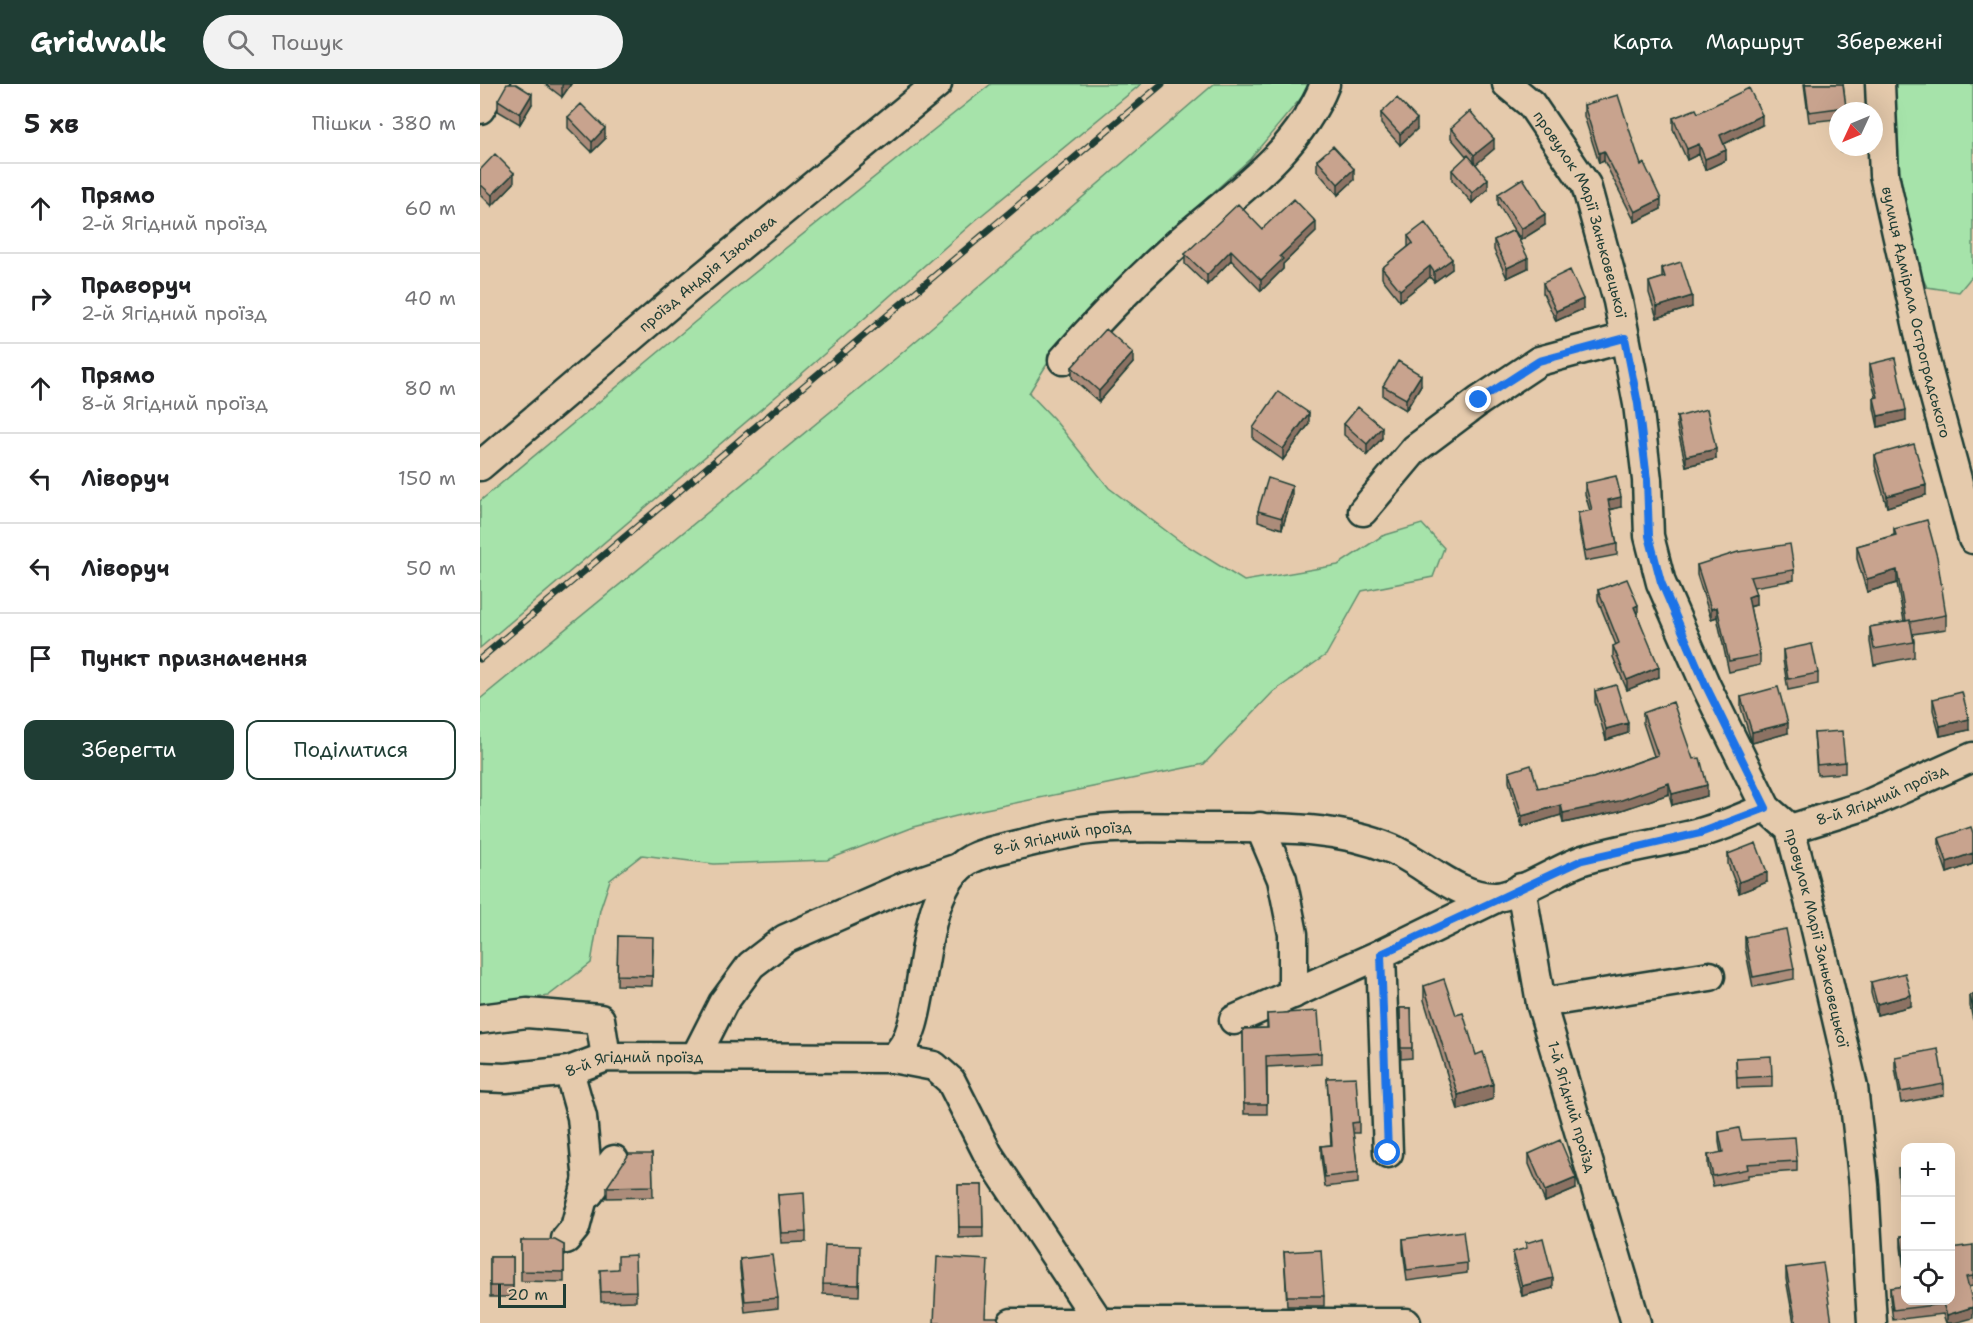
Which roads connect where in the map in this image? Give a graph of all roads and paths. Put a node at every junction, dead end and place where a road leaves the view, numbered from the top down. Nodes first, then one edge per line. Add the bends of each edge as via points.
1 (495, 84) edge
2 (937, 84) edge
3 (1324, 84) edge
4 (1507, 84) edge
5 (1880, 84) edge
6 (480, 109) edge
7 (1625, 338) junction
8 (1063, 360) dead end
9 (480, 466) edge
10 (1363, 511) dead end
11 (1973, 539) edge
12 (1973, 757) edge
13 (1766, 808) junction
14 (1260, 827) junction
15 (1790, 829) junction
16 (958, 868) junction
17 (1510, 893) junction
18 (1381, 954) junction
19 (1710, 976) dead end
20 (1293, 994) junction
21 (1541, 1003) junction
22 (480, 1019) edge
23 (1234, 1020) dead end
24 (606, 1057) junction
25 (695, 1058) junction
26 (892, 1058) junction
27 (569, 1071) junction
28 (480, 1077) edge
29 (1388, 1153) dead end
30 (614, 1160) dead end
31 (589, 1193) junction
32 (566, 1239) dead end
33 (1099, 1322) edge
34 (1012, 1323) edge
35 (1406, 1323) edge
36 (1636, 1323) edge
37 (1872, 1323) edge

1 - 6 street
2 - 9 street, проїзд Андрія Ізюмова
3 - 8 street via 1317,105 1288,145 1242,190 1168,251
4 - 7 street, провулок Марії Заньковецької via 1532,104 1586,185
5 - 11 street, вулиця Адмірала Остроградського via 1884,175 1926,364
7 - 10 street via 1539,361 1479,400 1415,449
7 - 13 street, провулок Марії Заньковецької via 1642,437 1649,536 1661,582 1706,686
12 - 15 street, 8-й Ягідний проїзд via 1864,806
13 - 15 street, провулок Марії Заньковецької
13 - 17 street via 1700,833 1582,860
14 - 16 street, 8-й Ягідний проїзд via 1090,830 1003,848
14 - 17 street, 8-й Ягідний проїзд via 1347,836 1393,850 1474,894
14 - 20 street via 1282,879 1293,934
15 - 37 street, провулок Марії Заньковецької via 1853,1087 1864,1185
16 - 25 street, 8-й Ягідний проїзд via 906,886 785,939 751,965 723,1003
16 - 26 street via 936,907 911,1033 902,1051
17 - 18 street
17 - 21 street, 1-й Ягідний проїзд
18 - 20 street
18 - 29 street
19 - 21 street
20 - 23 street
21 - 36 street, 1-й Ягідний проїзд
22 - 24 street via 527,1013 600,1019
24 - 25 street, 8-й Ягідний проїзд
24 - 27 street, 8-й Ягідний проїзд
25 - 26 street, 8-й Ягідний проїзд
26 - 33 street, 8-й Ягідний проїзд via 934,1066 951,1081 988,1154
27 - 28 street, 8-й Ягідний проїзд
27 - 31 street via 582,1117
30 - 31 street
31 - 32 street via 587,1182 575,1228
33 - 34 street
33 - 35 street

